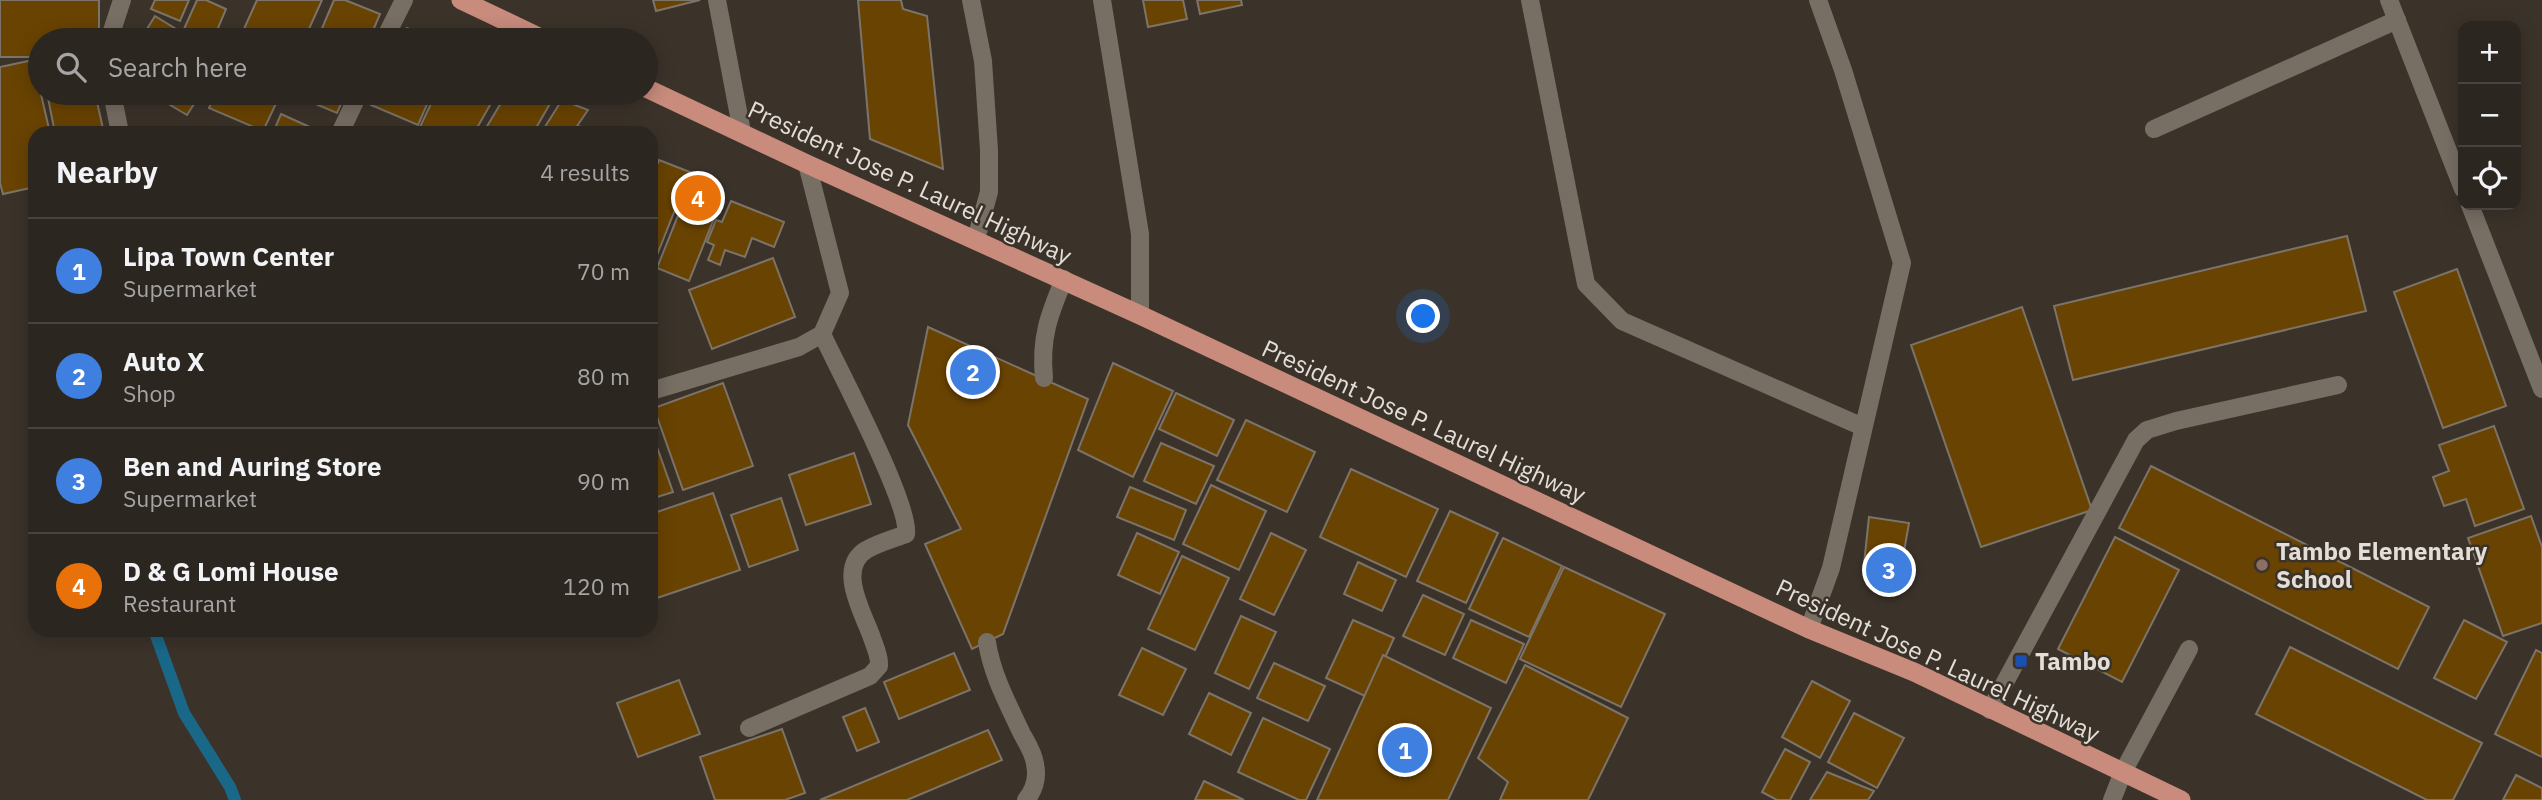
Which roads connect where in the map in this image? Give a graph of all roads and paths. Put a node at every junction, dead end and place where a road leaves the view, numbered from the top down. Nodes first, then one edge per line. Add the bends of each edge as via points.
1 (122, 0) edge
2 (404, 0) edge
3 (461, 0) edge
4 (717, 0) edge
5 (971, 0) edge
6 (1102, 0) edge
7 (1530, 0) edge
8 (1818, 0) edge
9 (2389, 0) edge
10 (2397, 20) junction
11 (113, 28) edge
12 (390, 28) edge
13 (520, 28) edge
14 (658, 94) edge
15 (114, 105) edge
16 (353, 105) edge
17 (119, 126) edge
18 (343, 126) edge
19 (2154, 129) dead end
20 (742, 132) junction
21 (807, 163) junction
22 (2458, 176) edge
23 (2472, 210) edge
24 (976, 239) junction
25 (1064, 279) junction
26 (1140, 314) junction
27 (822, 334) junction
28 (1044, 378) dead end
29 (2338, 385) dead end
30 (658, 389) edge
31 (2542, 389) edge
32 (1863, 428) junction
33 (1809, 629) junction
34 (987, 642) dead end
35 (2189, 649) dead end
36 (1990, 710) junction
37 (749, 728) dead end
38 (2123, 772) junction
39 (1026, 800) edge
40 (2112, 800) edge
41 (2181, 800) edge

1 - 11 street
2 - 12 street
3 - 13 highway
4 - 20 street
5 - 24 street via 983,61 989,150 989,192
6 - 26 street via 1140,234
7 - 32 street via 1586,284 1622,321
8 - 32 street via 1902,263
9 - 10 street
10 - 19 street
10 - 22 street
14 - 20 highway, President Jose P. Laurel Highway
15 - 17 street
16 - 18 street
20 - 21 highway, President Jose P. Laurel Highway
21 - 24 highway, President Jose P. Laurel Highway
21 - 27 street via 840,293
23 - 31 street
24 - 25 highway, President Jose P. Laurel Highway
25 - 26 highway, President Jose P. Laurel Highway
25 - 28 street via 1042,341
26 - 33 highway, President Jose P. Laurel Highway
27 - 30 street via 799,347
27 - 37 street via 908,526 906,534 866,550 854,560 851,575 879,666 870,676
29 - 36 street via 2176,421 2147,430 2136,440
32 - 33 street via 1830,568
33 - 36 highway, President Jose P. Laurel Highway
34 - 39 street via 998,682 1035,762 1037,778
35 - 38 street
36 - 38 highway, President Jose P. Laurel Highway
38 - 40 street
38 - 41 highway, President Jose P. Laurel Highway

